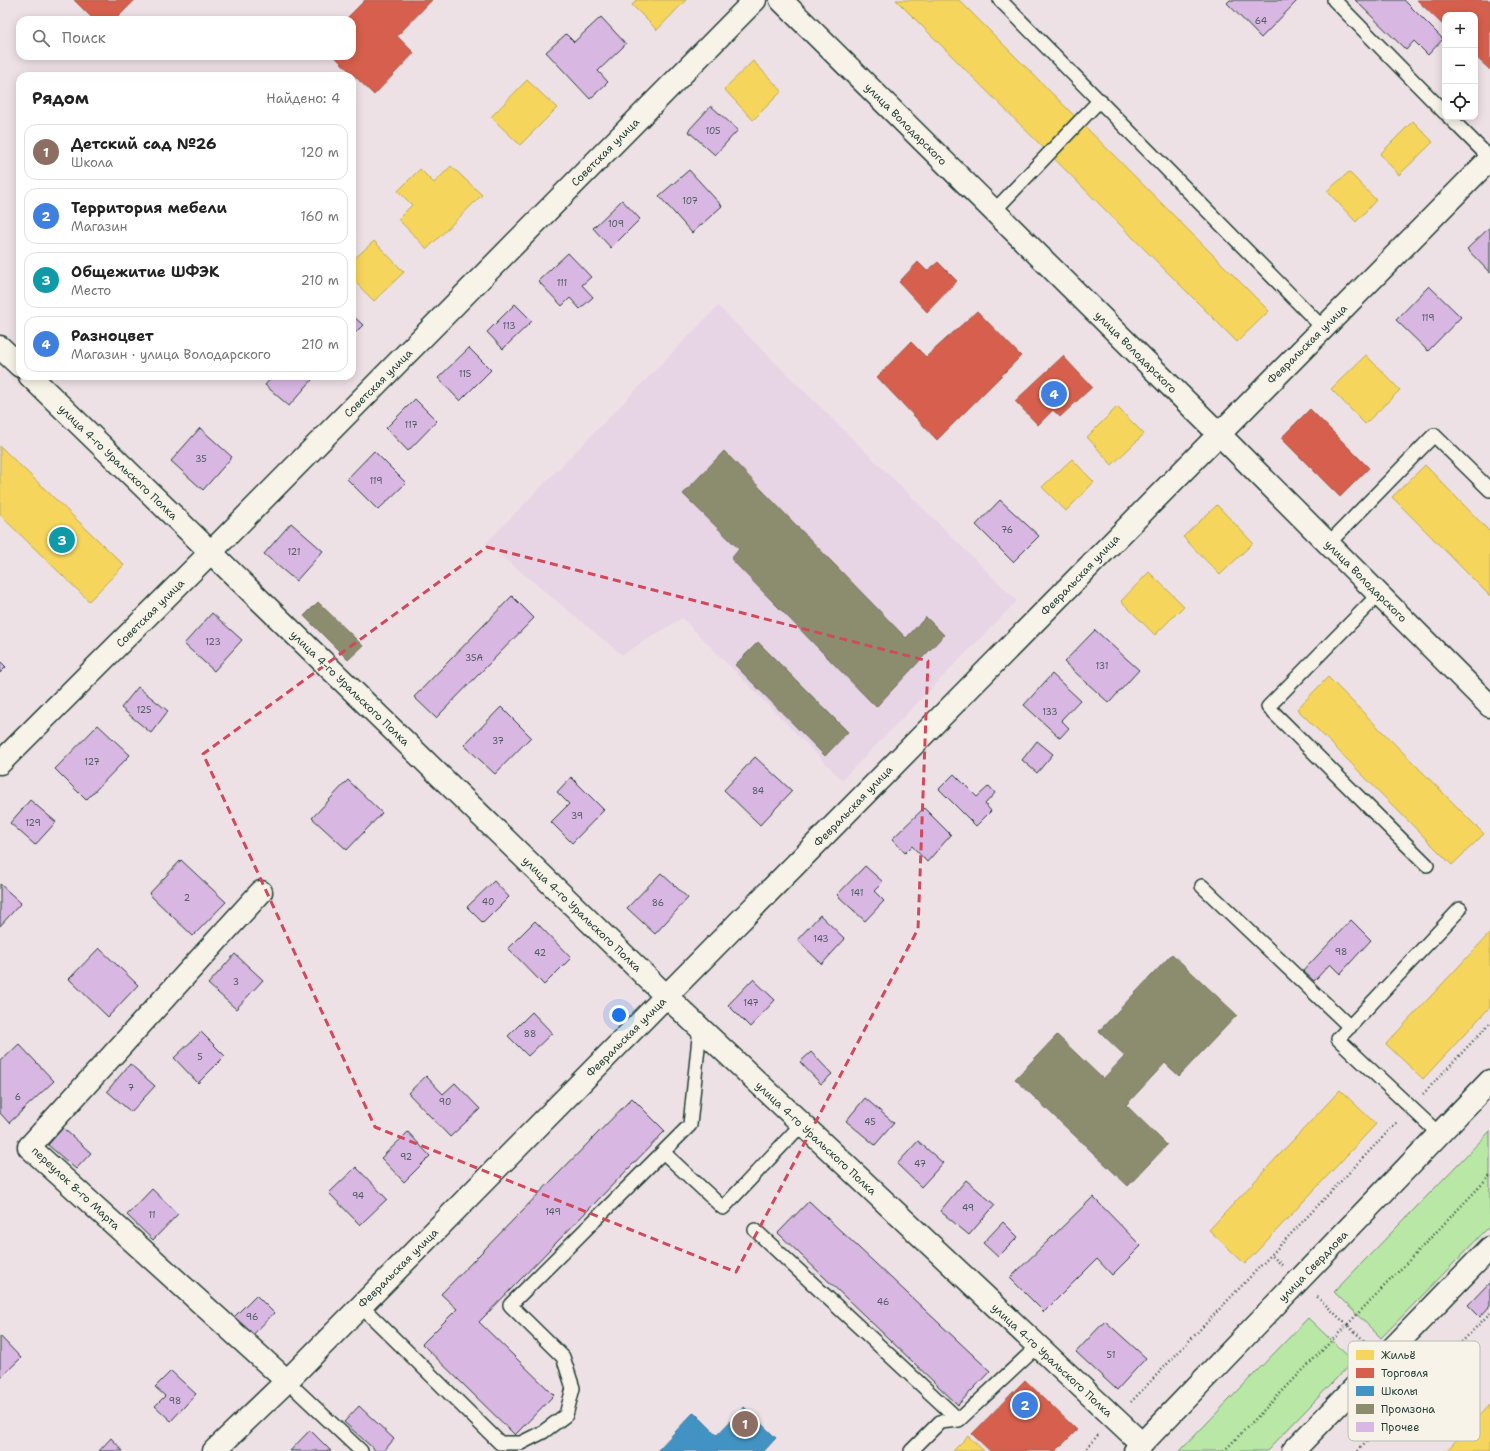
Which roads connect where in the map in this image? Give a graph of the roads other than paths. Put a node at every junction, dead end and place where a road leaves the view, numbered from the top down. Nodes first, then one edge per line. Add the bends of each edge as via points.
1 (755, 0) edge
2 (781, 0) edge
3 (1000, 0) edge
4 (1334, 0) edge
5 (1100, 100) junction
6 (1442, 110) edge
7 (1452, 120) edge
8 (1490, 159) edge
9 (994, 211) junction
10 (1323, 328) junction
11 (0, 347) edge
12 (16, 362) edge
13 (34, 380) edge
14 (1219, 434) junction
15 (1490, 490) edge
16 (1328, 544) junction
17 (211, 552) junction
18 (1379, 594) junction
19 (1490, 706) edge
20 (0, 763) edge
21 (1426, 865) dead end
22 (1202, 886) dead end
23 (261, 892) dead end
24 (1460, 909) dead end
25 (666, 996) junction
26 (1350, 1026) junction
27 (700, 1028) junction
28 (1490, 1081) edge
29 (802, 1124) junction
30 (1439, 1134) junction
31 (663, 1152) junction
32 (756, 1230) dead end
33 (1490, 1248) edge
34 (361, 1306) junction
35 (1400, 1341) edge
36 (1038, 1346) junction
37 (287, 1381) junction
38 (1348, 1394) edge
39 (959, 1420) junction
40 (1138, 1448) edge
41 (214, 1451) edge
42 (361, 1451) edge
43 (911, 1451) edge
44 (1293, 1451) edge

1 - 17 street, Советская улица
2 - 9 street, улица Володарского
3 - 5 lane
4 - 6 lane
5 - 9 lane
5 - 10 lane
7 - 8 lane
8 - 10 street, Февральская улица
9 - 14 street, улица Володарского
10 - 14 street, Февральская улица
11 - 12 street
13 - 17 street, улица 4-го Уральского Полка
14 - 16 street, улица Володарского
14 - 25 street, Февральская улица
15 - 16 lane via 1434,435
16 - 18 street, улица Володарского
17 - 20 street, Советская улица
17 - 25 street, улица 4-го Уральского Полка
18 - 19 street, улица Володарского
18 - 21 lane via 1268,707
22 - 26 lane
23 - 37 street, переулок 8-го Марта via 29,1147
24 - 26 lane
25 - 27 street, улица 4-го Уральского Полка
25 - 34 street, Февральская улица
26 - 30 lane via 1338,1039
27 - 29 street, улица 4-го Уральского Полка
27 - 31 lane via 690,1126
28 - 30 street, улица Свердлова
29 - 31 lane via 723,1208
29 - 36 street, улица 4-го Уральского Полка
30 - 40 street, улица Свердлова
31 - 34 lane via 510,1305 563,1357 573,1388 566,1415 543,1432 521,1442 500,1443
32 - 39 lane
33 - 35 street
34 - 37 street, Февральская улица
36 - 39 lane
36 - 40 street, улица 4-го Уральского Полка via 1114,1419
37 - 41 street, Февральская улица
37 - 42 lane
38 - 44 street
39 - 43 lane via 940,1422

